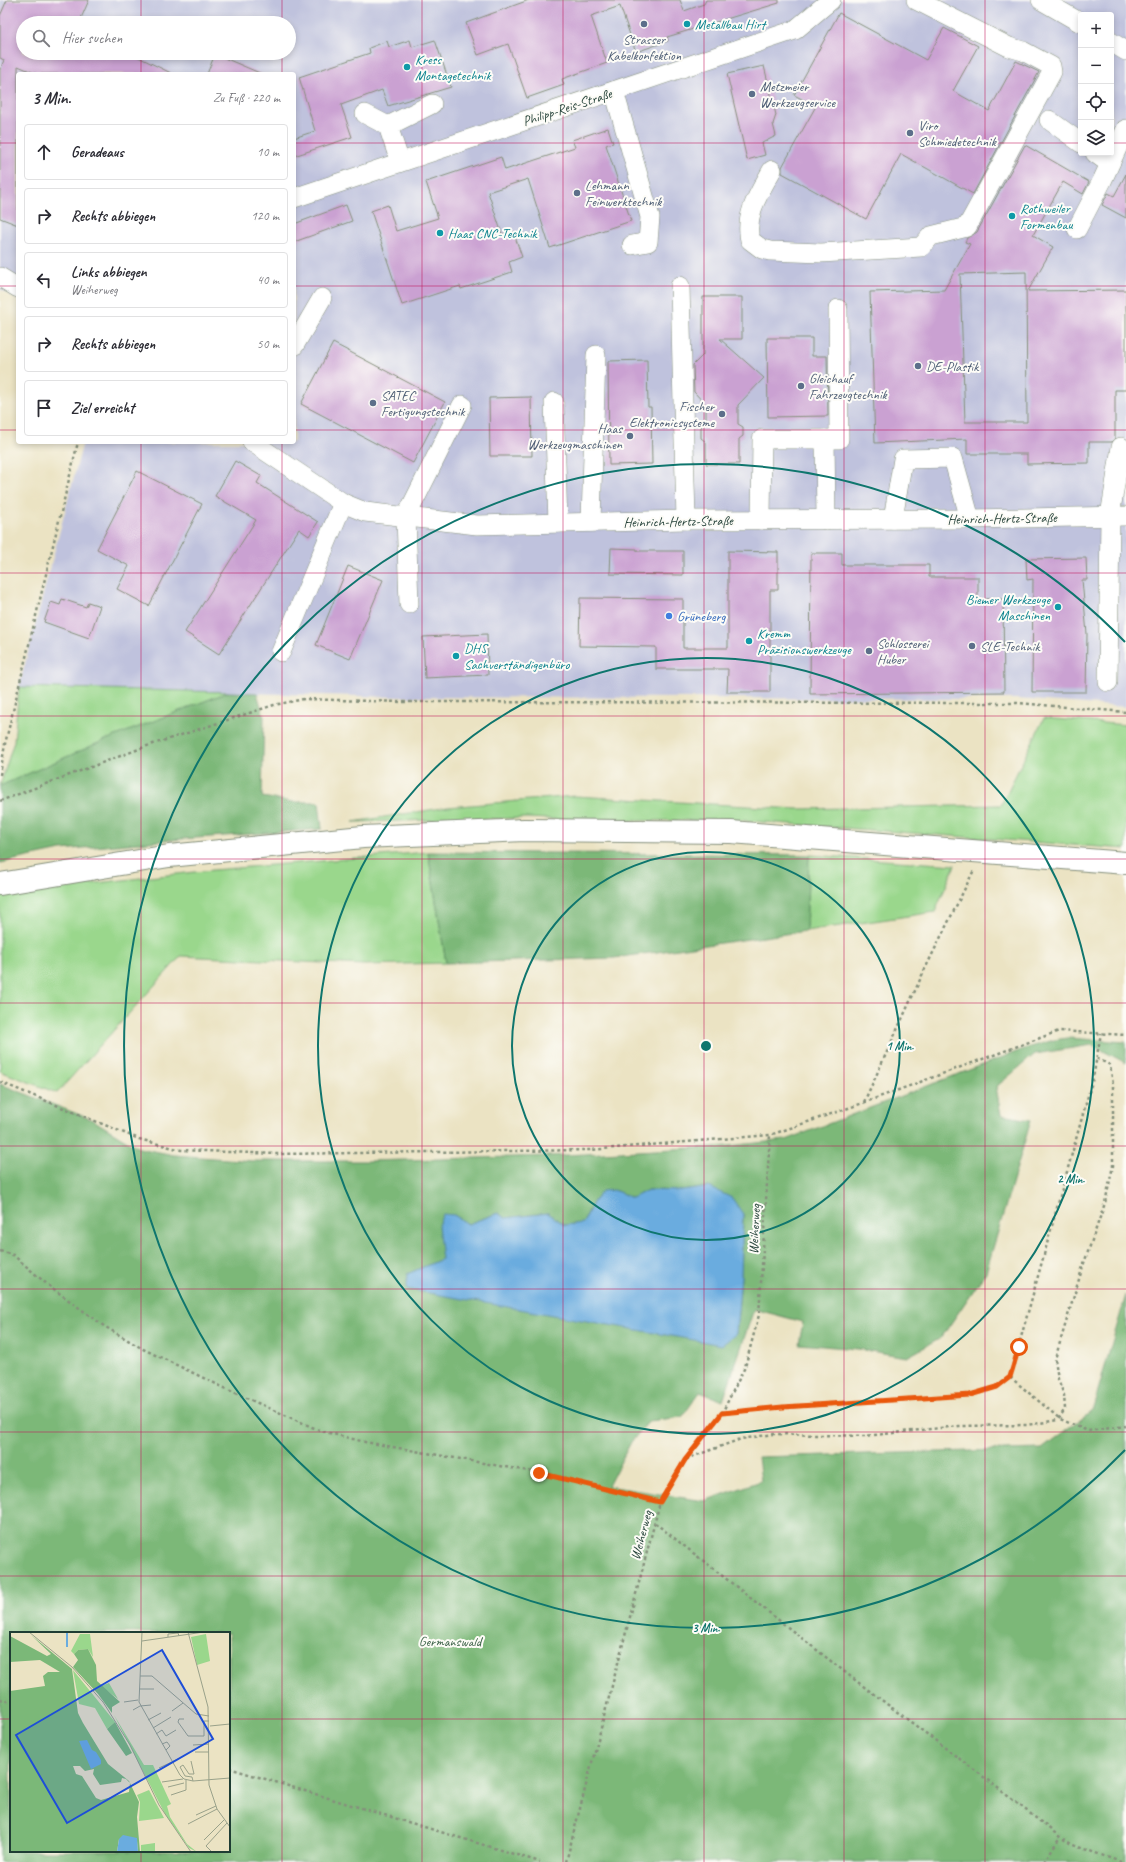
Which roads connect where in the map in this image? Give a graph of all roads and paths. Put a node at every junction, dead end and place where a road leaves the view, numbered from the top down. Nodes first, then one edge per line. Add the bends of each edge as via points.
1 (831, 0) edge
2 (916, 0) edge
3 (1041, 0) edge
4 (1078, 21) edge
5 (1114, 44) edge
6 (1126, 51) edge
7 (614, 91) junction
8 (432, 104) dead end
9 (365, 114) dead end
10 (1049, 120) dead end
11 (388, 126) junction
12 (1126, 129) edge
13 (1078, 141) edge
14 (1102, 158) edge
15 (400, 162) junction
16 (772, 170) dead end
17 (296, 197) edge
18 (1077, 229) dead end
19 (632, 245) dead end
20 (0, 277) edge
21 (680, 286) dead end
22 (16, 287) edge
23 (322, 298) dead end
24 (838, 309) dead end
25 (296, 343) edge
26 (596, 355) dead end
27 (554, 402) dead end
28 (462, 405) dead end
29 (825, 439) junction
30 (78, 444) edge
31 (255, 444) edge
32 (1121, 447) dead end
33 (343, 503) junction
34 (1118, 516) edge
35 (406, 517) junction
36 (892, 519) junction
37 (970, 519) junction
38 (686, 520) junction
39 (761, 520) junction
40 (826, 520) junction
41 (591, 522) junction
42 (558, 523) junction
43 (409, 604) dead end
44 (280, 652) dead end
45 (1108, 682) dead end
46 (1126, 712) edge
47 (0, 775) edge
48 (0, 801) edge
49 (984, 851) junction
50 (1126, 863) edge
51 (0, 884) edge
52 (1101, 1033) junction
53 (1126, 1035) edge
54 (1096, 1058) junction
55 (0, 1082) edge
56 (863, 1103) junction
57 (770, 1135) junction
58 (0, 1251) edge
59 (1010, 1377) junction
60 (722, 1413) junction
61 (1060, 1419) junction
62 (1126, 1426) edge
63 (685, 1460) junction
64 (660, 1502) junction
65 (654, 1523) junction
66 (0, 1699) edge
67 (10, 1702) edge
68 (230, 1768) edge
69 (1060, 1837) junction
70 (540, 1862) edge
71 (566, 1862) edge
72 (1044, 1862) edge
73 (1121, 1862) edge

1 - 7 street, Philipp-Reis-Straße via 795,30
2 - 16 street via 1052,66 1052,72 967,226 932,236 921,247 820,253 762,249 750,240 747,224 754,204
3 - 4 street
5 - 6 street
7 - 15 street, Philipp-Reis-Straße
7 - 19 street via 650,217 648,242
8 - 11 street
9 - 11 street
10 - 13 street
11 - 15 street
12 - 14 street
14 - 18 street via 1102,181
15 - 17 street, Philipp-Reis-Straße
20 - 22 street
21 - 38 street
23 - 25 street
24 - 29 street via 839,439
26 - 41 street
27 - 42 street
28 - 35 street
29 - 39 street via 762,439
29 - 40 street
30 - 47 path via 7,736
31 - 33 street, Heinrich-Hertz-Straße
32 - 34 street
33 - 35 street, Heinrich-Hertz-Straße via 365,512
33 - 44 street
34 - 37 street, Heinrich-Hertz-Straße
34 - 45 street
35 - 42 street, Heinrich-Hertz-Straße via 477,525
35 - 43 street
36 - 37 street, Heinrich-Hertz-Straße
36 - 37 street via 902,460 952,458
36 - 40 street, Heinrich-Hertz-Straße
38 - 39 street, Heinrich-Hertz-Straße
38 - 41 street, Heinrich-Hertz-Straße
39 - 40 street, Heinrich-Hertz-Straße
41 - 42 street, Heinrich-Hertz-Straße
46 - 48 path via 1017,703 401,702 304,698 274,705 147,746
49 - 50 main road
49 - 51 main road via 731,832 524,830 363,837 176,855
49 - 56 path via 924,971
52 - 53 path
52 - 54 path
52 - 56 path via 1059,1031
54 - 59 path via 1093,1078
54 - 61 path via 1110,1065 1113,1166 1105,1203 1055,1359 1058,1379 1064,1394 1065,1410
55 - 57 path via 138,1139 182,1150 277,1154 589,1150
56 - 57 path
57 - 60 path, Weiherweg via 759,1315 744,1367
58 - 64 path via 13,1255 54,1290 104,1326 143,1349 321,1431 365,1442 539,1473
59 - 60 path via 997,1387 970,1395
59 - 61 path
60 - 63 path, Weiherweg
61 - 62 path via 1088,1431
61 - 63 path via 1027,1425 959,1426 865,1436 774,1434 741,1439
63 - 64 path, Weiherweg
64 - 65 path, Weiherweg
65 - 69 path
65 - 71 path, Weiherweg
66 - 67 path
68 - 70 path
69 - 72 path
69 - 73 path via 1073,1845

